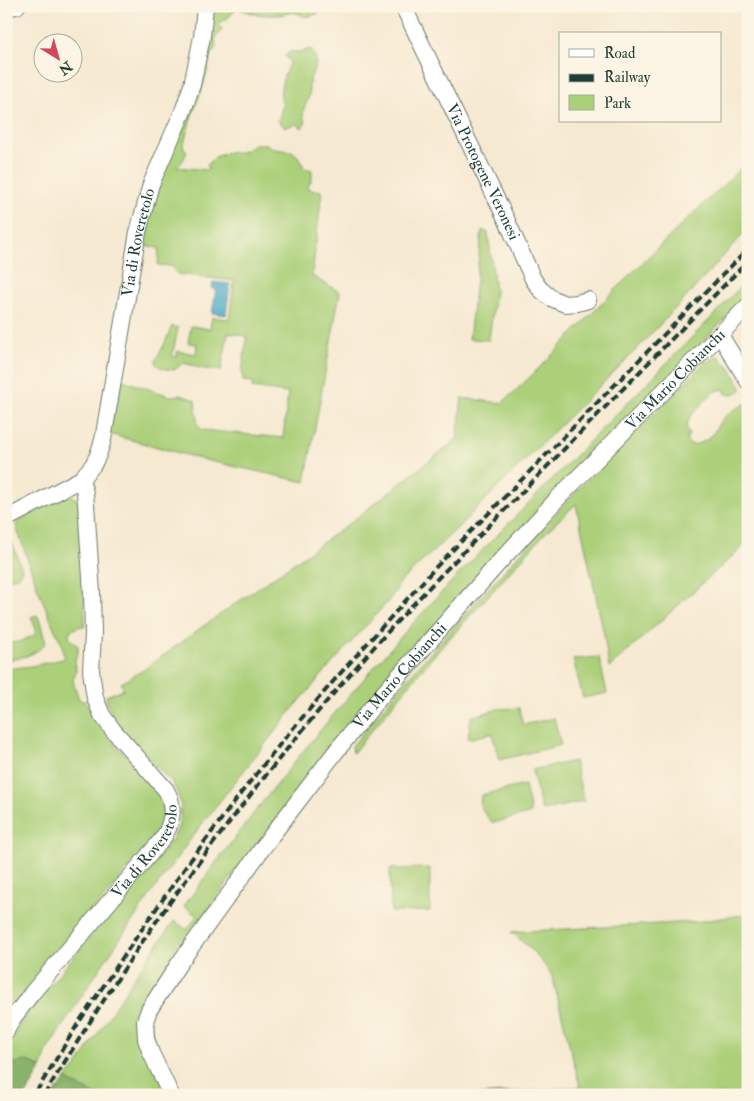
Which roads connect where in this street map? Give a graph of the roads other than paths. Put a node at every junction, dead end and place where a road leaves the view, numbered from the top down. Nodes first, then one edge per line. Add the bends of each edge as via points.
1 (17, 6) edge
2 (205, 6) edge
3 (403, 6) edge
4 (6, 8) edge
5 (588, 300) dead end
6 (748, 306) edge
7 (720, 335) junction
8 (748, 381) edge
9 (81, 479) junction
10 (6, 519) edge
11 (6, 1030) edge
12 (171, 1095) edge

1 - 4 street
2 - 9 street, Via di Roveretolo via 192,85 151,184 138,232 100,448 93,465
3 - 5 street, Via Protogene Veronesi via 533,279 551,298 565,304
6 - 7 street, Via Mario Cobianchi
7 - 8 street
7 - 12 street, Via Mario Cobianchi via 559,496 394,681 219,907 146,1016 148,1044
9 - 10 street, Via di Roveretolo
9 - 11 street, Via di Roveretolo via 88,522 91,671 95,698 113,730 166,790 172,815 160,842 29,997

